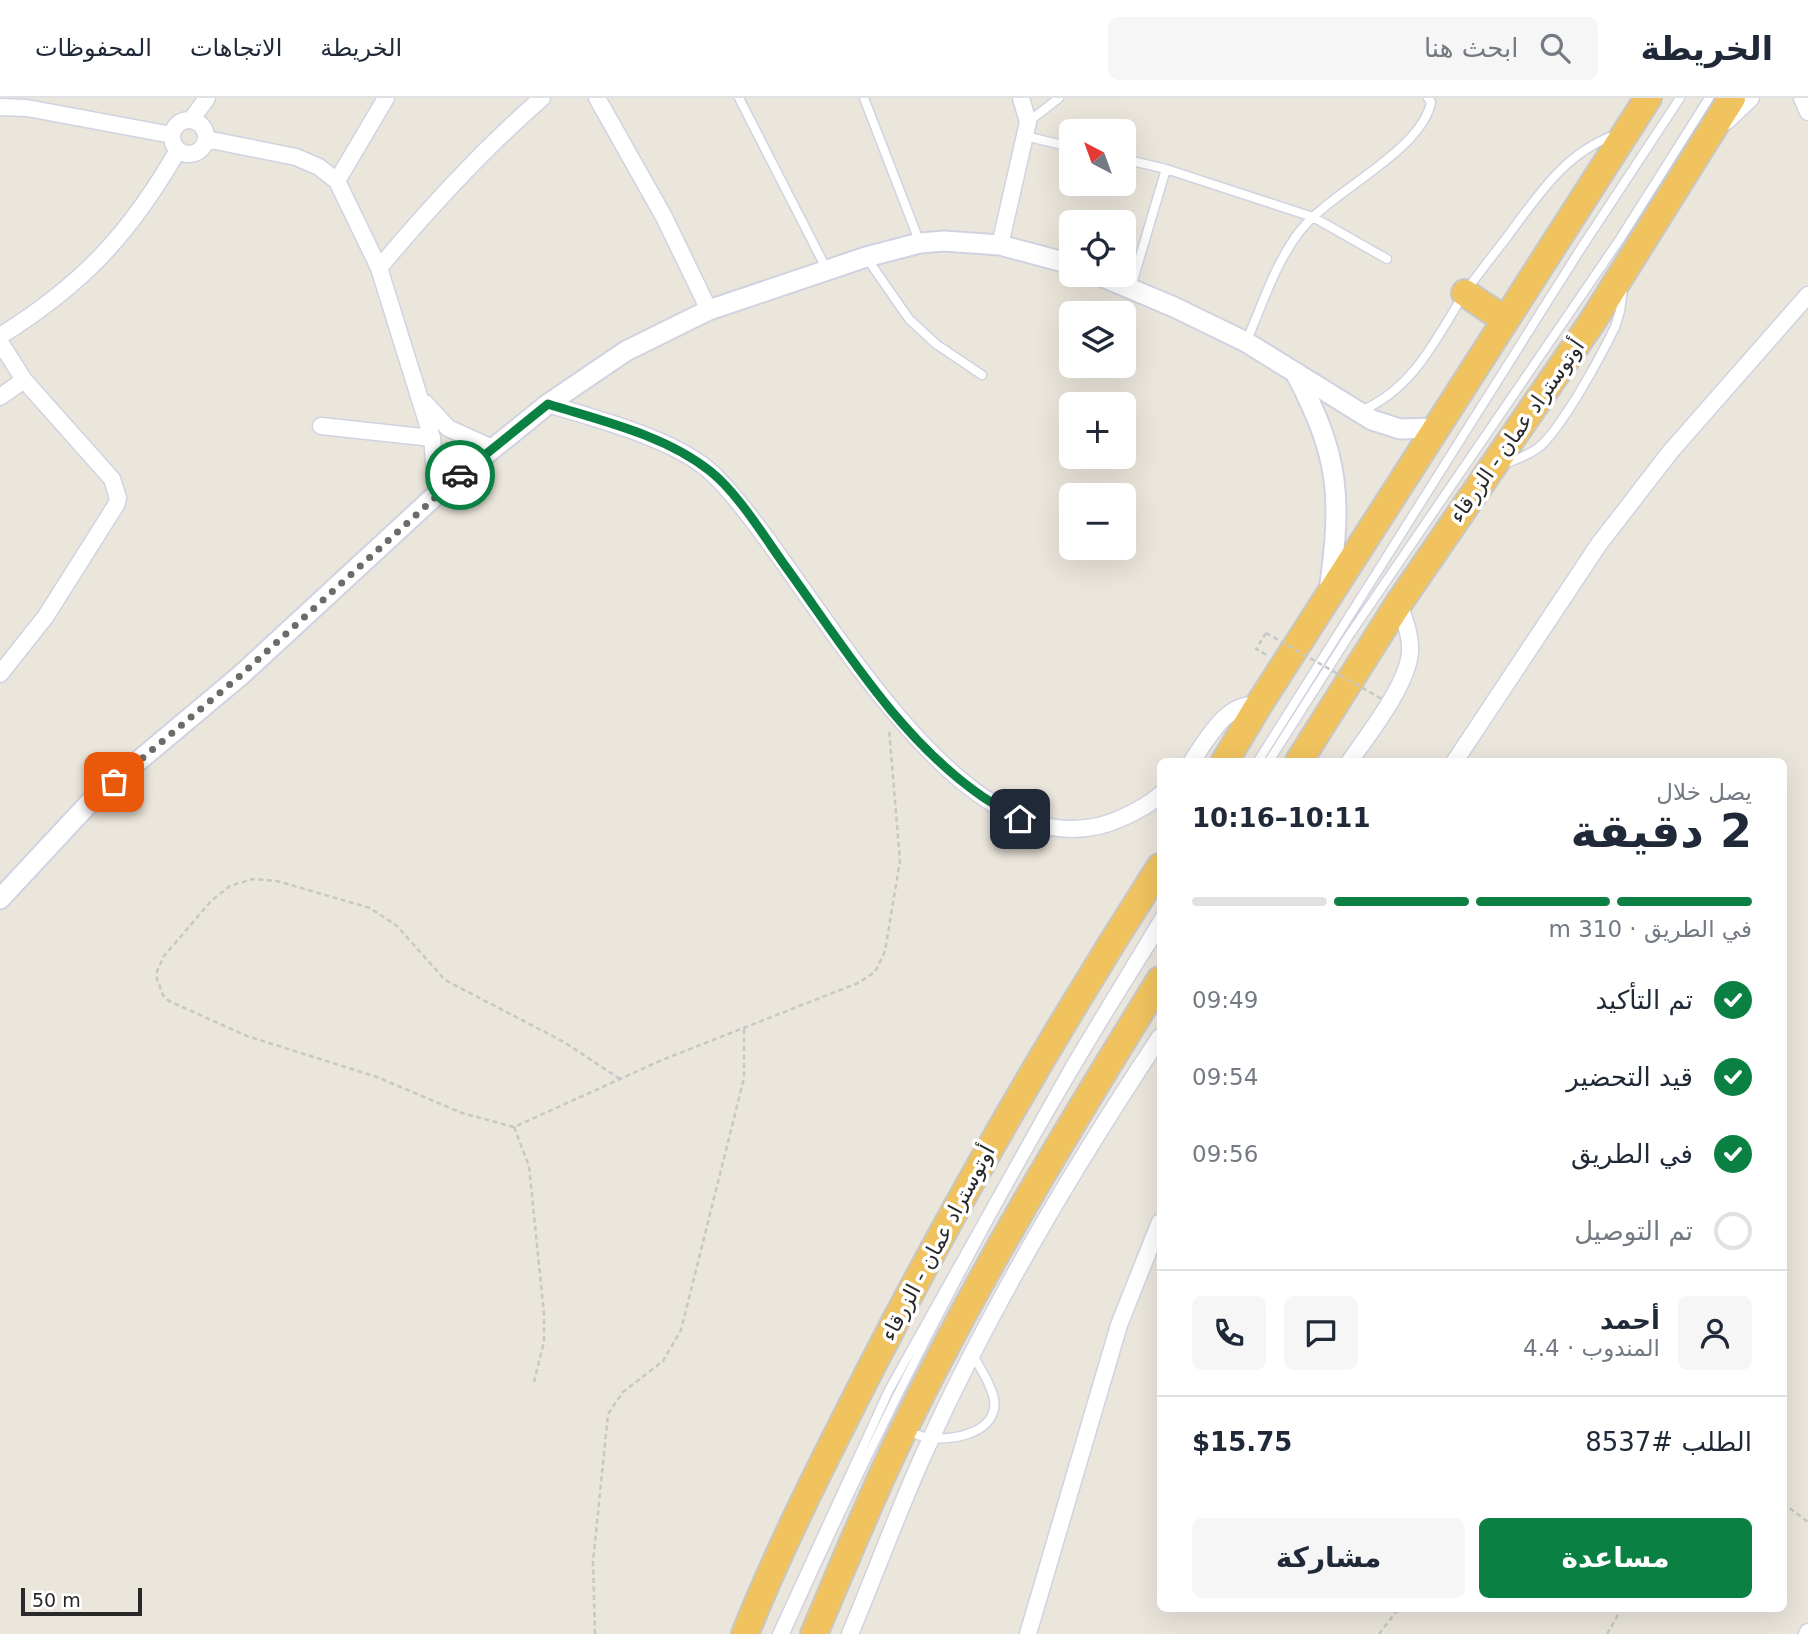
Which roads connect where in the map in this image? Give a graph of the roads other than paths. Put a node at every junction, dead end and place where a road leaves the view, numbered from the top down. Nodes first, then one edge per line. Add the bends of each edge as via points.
1 (207, 98) edge
2 (386, 98) edge
3 (542, 98) edge
4 (597, 98) edge
5 (739, 98) edge
6 (864, 98) edge
7 (1021, 98) edge
8 (1059, 98) edge
9 (1428, 98) edge
10 (1648, 98) edge
11 (1680, 98) edge
12 (1709, 98) edge
13 (1732, 98) edge
14 (1751, 98) edge
15 (1802, 98) edge
16 (0, 107) edge
17 (1808, 112) edge
18 (191, 120) junction
19 (1026, 129) junction
20 (1627, 130) junction
21 (206, 139) junction
22 (175, 142) junction
23 (1059, 142) edge
24 (1705, 142) junction
25 (1136, 162) edge
26 (1166, 169) junction
27 (337, 181) junction
28 (1313, 217) junction
29 (920, 243) junction
30 (1000, 246) junction
31 (866, 257) junction
32 (1387, 259) dead end
33 (1059, 261) edge
34 (379, 268) junction
35 (827, 270) junction
36 (1131, 288) joint
37 (1465, 293) junction
38 (1808, 295) edge
39 (709, 310) junction
40 (1505, 320) junction
41 (0, 336) edge
42 (0, 342) edge
43 (1246, 342) junction
44 (1295, 373) junction
45 (982, 375) dead end
46 (24, 380) junction
47 (417, 393) junction
48 (0, 397) edge
49 (548, 404) junction
50 (1359, 412) junction
51 (321, 426) dead end
52 (1436, 428) junction
53 (432, 438) junction
54 (492, 448) junction
55 (437, 494) junction
56 (1328, 598) junction
57 (1399, 603) junction
58 (2, 669) edge
59 (1258, 706) junction
60 (1194, 758) edge
61 (1227, 758) edge
62 (1260, 758) edge
63 (1271, 758) edge
64 (1301, 758) edge
65 (1352, 758) edge
66 (1457, 758) edge
67 (1157, 797) edge
68 (1157, 872) edge
69 (0, 899) edge
70 (1157, 921) edge
71 (1157, 936) edge
72 (1157, 985) edge
73 (1157, 1042) edge
74 (1157, 1230) edge
75 (973, 1355) junction
76 (903, 1431) junction
77 (931, 1438) junction
78 (746, 1634) edge
79 (776, 1634) edge
80 (785, 1634) edge
81 (814, 1634) edge
82 (850, 1634) edge
83 (1028, 1634) edge

1 - 18 street
2 - 27 street
3 - 34 street via 471,163
4 - 39 street via 664,217
5 - 35 lane
6 - 29 lane
7 - 19 street
8 - 19 lane
9 - 28 lane via 1429,113 1411,138
10 - 20 highway
11 - 62 lane
12 - 63 lane via 1620,239 1348,637
13 - 24 highway, أوتوستراد عمان - الزرقاء
14 - 24 street
15 - 17 street
16 - 22 street via 27,108
18 - 21 street via 205,130
18 - 22 street via 175,127
19 - 23 lane
19 - 30 street
20 - 37 lane via 1582,151 1559,170
20 - 40 highway
21 - 22 street via 199,151 185,153
21 - 27 street via 296,157
22 - 41 street via 156,188 102,257 70,288
24 - 57 highway, أوتوستراد عمان - الزرقاء via 1563,367
25 - 26 lane
26 - 28 lane
26 - 36 lane
27 - 34 street
28 - 32 lane
28 - 43 lane via 1285,255
29 - 30 street
29 - 31 street
30 - 33 street
31 - 35 street
31 - 45 lane via 909,319
34 - 47 street
35 - 39 street
36 - 43 street
37 - 40 highway
37 - 50 lane via 1408,380
38 - 66 street via 1671,451 1599,544
39 - 49 street via 626,351
40 - 52 highway
42 - 46 street
43 - 44 street
44 - 50 street
44 - 56 street via 1321,425 1335,480 1338,508
46 - 48 street
46 - 58 street via 112,479 118,498 46,616
47 - 53 street
47 - 54 street via 448,429
49 - 54 street
49 - 67 street via 670,447 713,473 887,705 932,753 982,796 1020,819 1056,830 1091,829 1136,812
50 - 52 street via 1393,427
51 - 53 street
52 - 56 highway
53 - 55 street
54 - 55 street
55 - 69 street via 241,675 93,799
56 - 59 highway
57 - 64 highway, أوتوستراد عمان - الزرقاء
57 - 65 street via 1410,640 1410,659 1391,700
59 - 60 street via 1245,705 1227,716
59 - 61 highway
68 - 78 highway, أوتوستراد عمان - الزرقاء via 1027,1082 929,1256 812,1486
70 - 79 lane via 1072,1062 889,1390
71 - 80 lane via 970,1258 890,1410
72 - 76 highway via 1017,1215
73 - 75 street via 1055,1201
74 - 83 street via 1119,1325
75 - 77 street
75 - 77 lane via 995,1402 991,1417 969,1435
76 - 77 lane
76 - 81 highway
77 - 82 street

